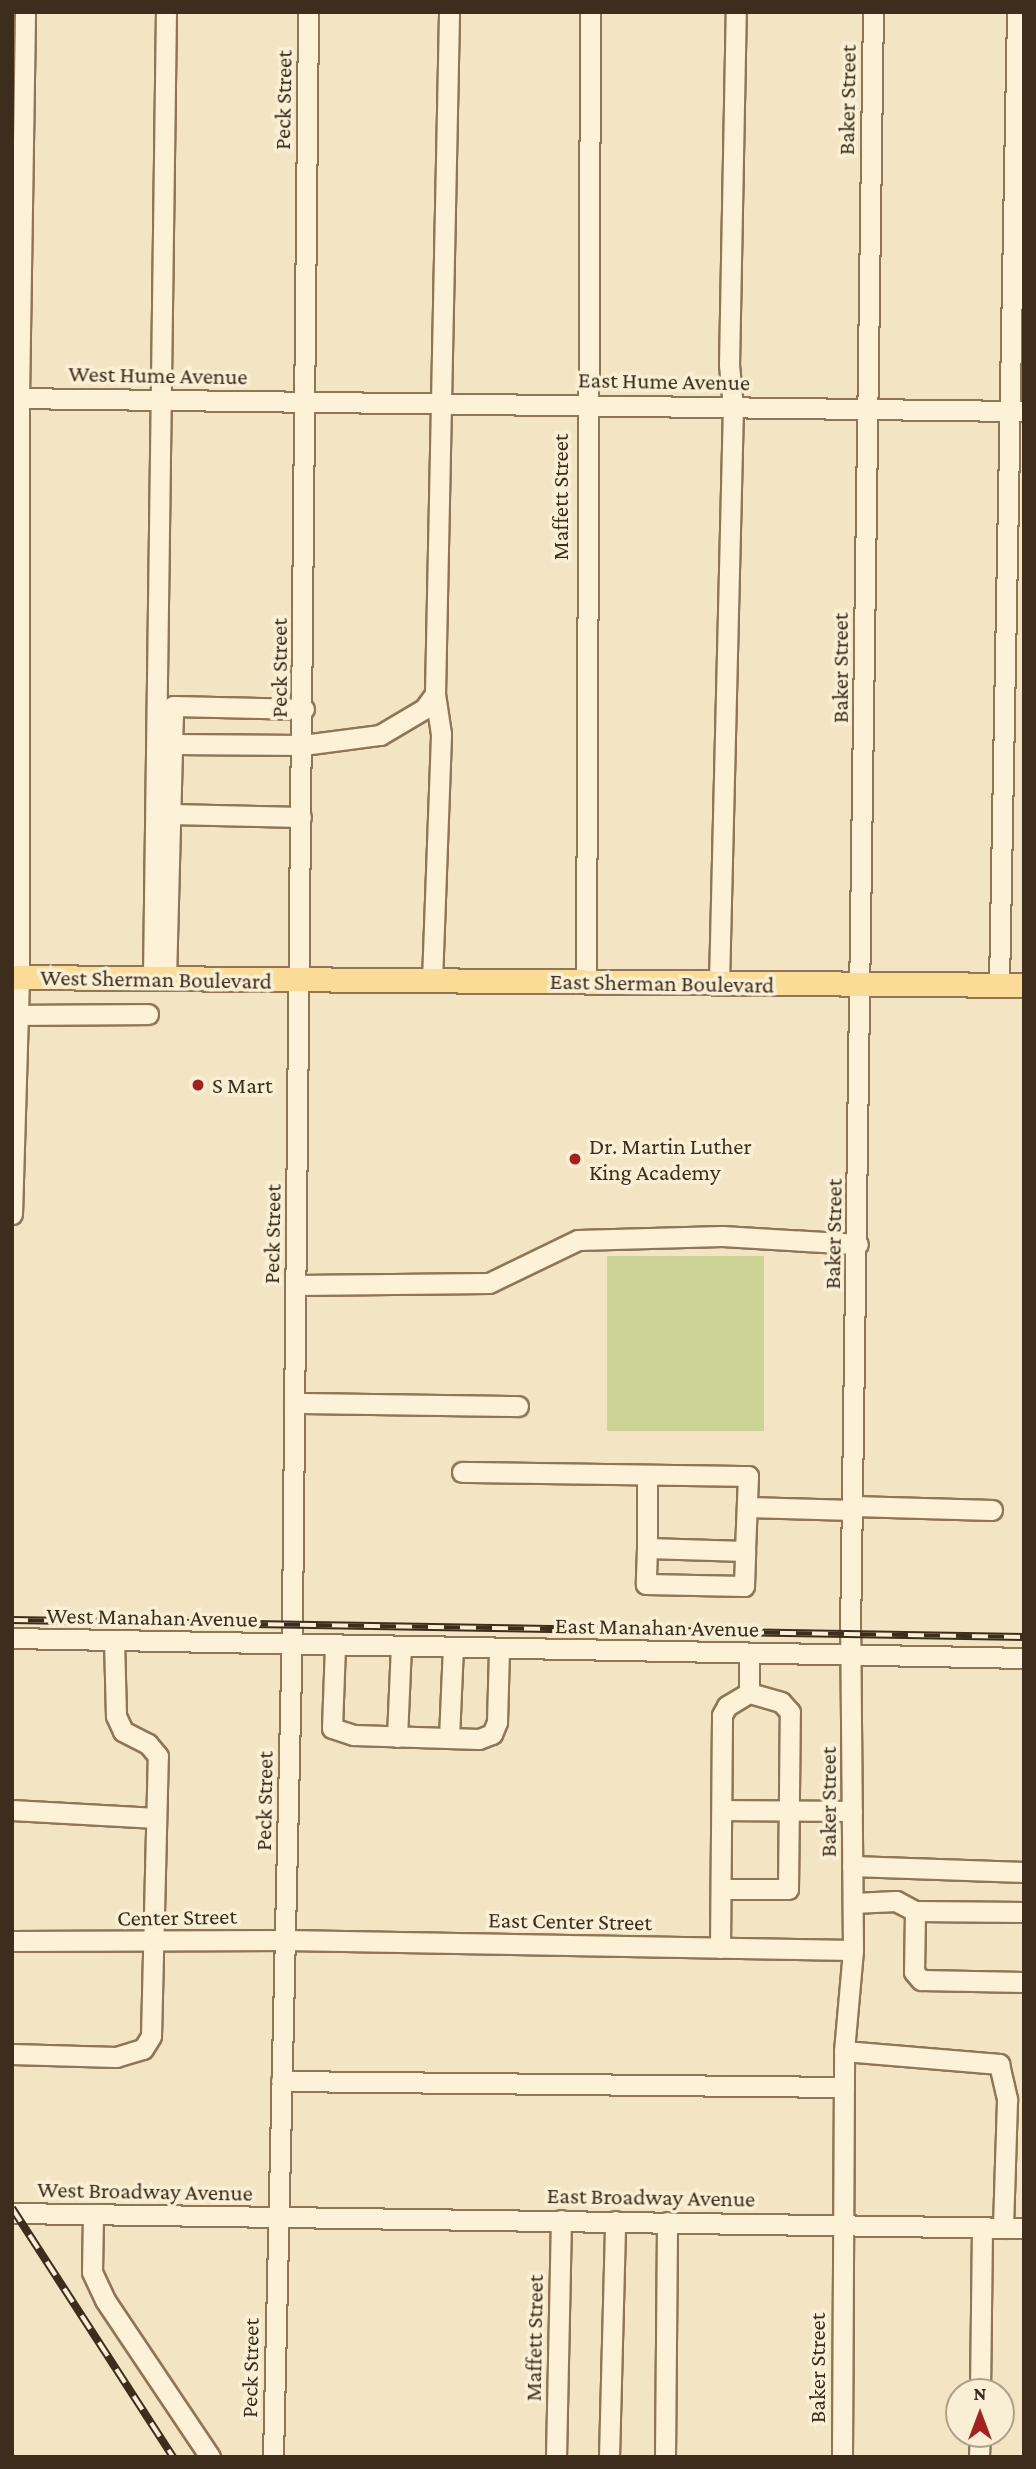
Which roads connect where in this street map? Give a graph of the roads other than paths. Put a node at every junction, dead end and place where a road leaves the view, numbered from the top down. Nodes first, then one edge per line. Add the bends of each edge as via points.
1 (166, 12) edge
2 (309, 12) edge
3 (449, 12) edge
4 (590, 12) edge
5 (736, 12) edge
6 (873, 12) edge
7 (1017, 12) edge
8 (21, 21) edge
9 (16, 397) edge
10 (162, 399) junction
11 (303, 401) junction
12 (444, 403) junction
13 (585, 405) junction
14 (733, 407) junction
15 (867, 409) junction
16 (1016, 411) edge
17 (16, 448) edge
18 (435, 694) junction
19 (304, 709) junction
20 (172, 744) junction
21 (303, 746) junction
22 (171, 814) junction
23 (301, 817) junction
24 (16, 977) edge
25 (160, 978) junction
26 (300, 981) junction
27 (432, 981) junction
28 (586, 981) junction
29 (719, 983) junction
30 (999, 985) junction
31 (1024, 985) edge
32 (862, 986) junction
33 (148, 1014) dead end
34 (18, 1015) junction
35 (12, 1214) edge
36 (858, 1244) junction
37 (296, 1285) junction
38 (294, 1403) junction
39 (518, 1406) dead end
40 (461, 1472) dead end
41 (647, 1476) junction
42 (747, 1507) junction
43 (853, 1508) junction
44 (992, 1510) dead end
45 (647, 1548) junction
46 (745, 1550) junction
47 (12, 1638) edge
48 (114, 1641) junction
49 (290, 1645) junction
50 (335, 1646) junction
51 (401, 1647) junction
52 (453, 1648) junction
53 (499, 1649) junction
54 (749, 1653) junction
55 (852, 1655) junction
56 (1024, 1658) edge
57 (749, 1693) junction
58 (397, 1737) junction
59 (449, 1738) junction
60 (12, 1810) edge
61 (722, 1810) junction
62 (789, 1811) junction
63 (852, 1811) junction
64 (156, 1818) junction
65 (852, 1866) junction
66 (1024, 1872) edge
67 (721, 1889) junction
68 (853, 1903) junction
69 (915, 1911) junction
70 (1024, 1912) edge
71 (286, 1940) junction
72 (12, 1941) edge
73 (152, 1942) junction
74 (720, 1948) junction
75 (853, 1950) junction
76 (1024, 1982) edge
77 (844, 2051) junction
78 (12, 2054) edge
79 (281, 2081) junction
80 (844, 2087) junction
81 (12, 2213) edge
82 (93, 2215) junction
83 (277, 2217) junction
84 (561, 2220) junction
85 (615, 2221) junction
86 (667, 2222) junction
87 (841, 2225) junction
88 (982, 2227) junction
89 (1003, 2228) junction
90 (1024, 2228) edge
91 (980, 2378) edge
92 (210, 2457) edge
93 (273, 2457) edge
94 (556, 2457) edge
95 (609, 2457) edge
96 (665, 2457) edge
97 (842, 2457) edge

1 - 10 street
2 - 11 street, Peck Street
3 - 12 street
4 - 13 street, Maffett Street
5 - 14 street via 729,365
6 - 15 street, Baker Street
7 - 16 street
8 - 9 street
9 - 10 street, West Hume Avenue
9 - 17 street
10 - 11 street, West Hume Avenue
10 - 25 street
11 - 12 street, East Hume Avenue
11 - 19 street, Peck Street
12 - 13 street, East Hume Avenue
12 - 18 street via 439,430
13 - 14 street, East Hume Avenue
13 - 28 street, Maffett Street
14 - 15 street, East Hume Avenue
14 - 29 street
15 - 16 street, East Hume Avenue
15 - 32 street, Baker Street
16 - 30 street
17 - 24 street
18 - 21 street via 424,709 380,736
18 - 27 street via 441,734
19 - 20 street via 173,706
19 - 21 street, Peck Street
20 - 21 street
20 - 22 street
21 - 23 street, Peck Street
22 - 23 street
22 - 25 street
23 - 26 street, Peck Street
24 - 25 main road, West Sherman Boulevard
24 - 34 street
25 - 26 main road, West Sherman Boulevard
26 - 27 main road, East Sherman Boulevard
26 - 37 street, Peck Street
27 - 28 main road, East Sherman Boulevard
28 - 29 main road, East Sherman Boulevard
29 - 32 main road, East Sherman Boulevard
30 - 31 main road, East Sherman Boulevard
30 - 32 main road, East Sherman Boulevard
32 - 36 street, Baker Street
33 - 34 street
34 - 35 street
36 - 37 street via 722,1236 578,1240 489,1283
36 - 43 street, Baker Street
37 - 38 street, Peck Street
38 - 39 street
38 - 49 street, Peck Street
40 - 41 street via 621,1471
41 - 42 street via 748,1476
41 - 45 street
42 - 43 street
42 - 46 street
43 - 44 street
43 - 55 street, Baker Street
45 - 46 street
45 - 46 street via 646,1584 744,1586
47 - 48 street, West Manahan Avenue
48 - 49 street, West Manahan Avenue
48 - 64 street via 116,1716 123,1731 148,1744 158,1756
49 - 50 street, East Manahan Avenue
49 - 71 street, Peck Street
50 - 51 street, East Manahan Avenue
50 - 58 street via 332,1728 354,1735
51 - 52 street, East Manahan Avenue
51 - 58 street
52 - 53 street, East Manahan Avenue
52 - 59 street
53 - 54 street, East Manahan Avenue
53 - 59 street via 492,1734
54 - 55 street, East Manahan Avenue
54 - 57 street
55 - 56 street, East Manahan Avenue
55 - 63 street, Baker Street
57 - 61 street via 727,1706 722,1715
57 - 62 street via 781,1702 790,1712
58 - 59 street
60 - 64 street
61 - 62 street
61 - 67 street
62 - 63 street
62 - 67 street via 788,1889
63 - 65 street, Baker Street
64 - 73 street
65 - 66 street
65 - 68 street, Baker Street
67 - 74 street
68 - 69 street via 897,1901
68 - 75 street, Baker Street
69 - 70 street
69 - 76 street via 914,1972 921,1980
71 - 73 street, Center Street
71 - 74 street, East Center Street
71 - 79 street, Peck Street
72 - 73 street, Center Street
73 - 78 street via 151,2036 144,2049 117,2057
74 - 75 street, East Center Street
75 - 77 street, Baker Street
77 - 80 street, Baker Street
77 - 89 street via 999,2064 1007,2100
79 - 80 street
79 - 83 street, Peck Street
80 - 87 street, Baker Street
81 - 82 street, West Broadway Avenue
82 - 83 street, West Broadway Avenue
82 - 92 street via 92,2272 105,2300
83 - 84 street, East Broadway Avenue
83 - 93 street, Peck Street
84 - 85 street, East Broadway Avenue
84 - 94 street, Maffett Street
85 - 86 street, East Broadway Avenue
85 - 95 street
86 - 87 street, East Broadway Avenue
86 - 96 street
87 - 88 street, East Broadway Avenue
87 - 97 street, Baker Street
88 - 89 street, East Broadway Avenue
88 - 91 street
89 - 90 street, East Broadway Avenue

